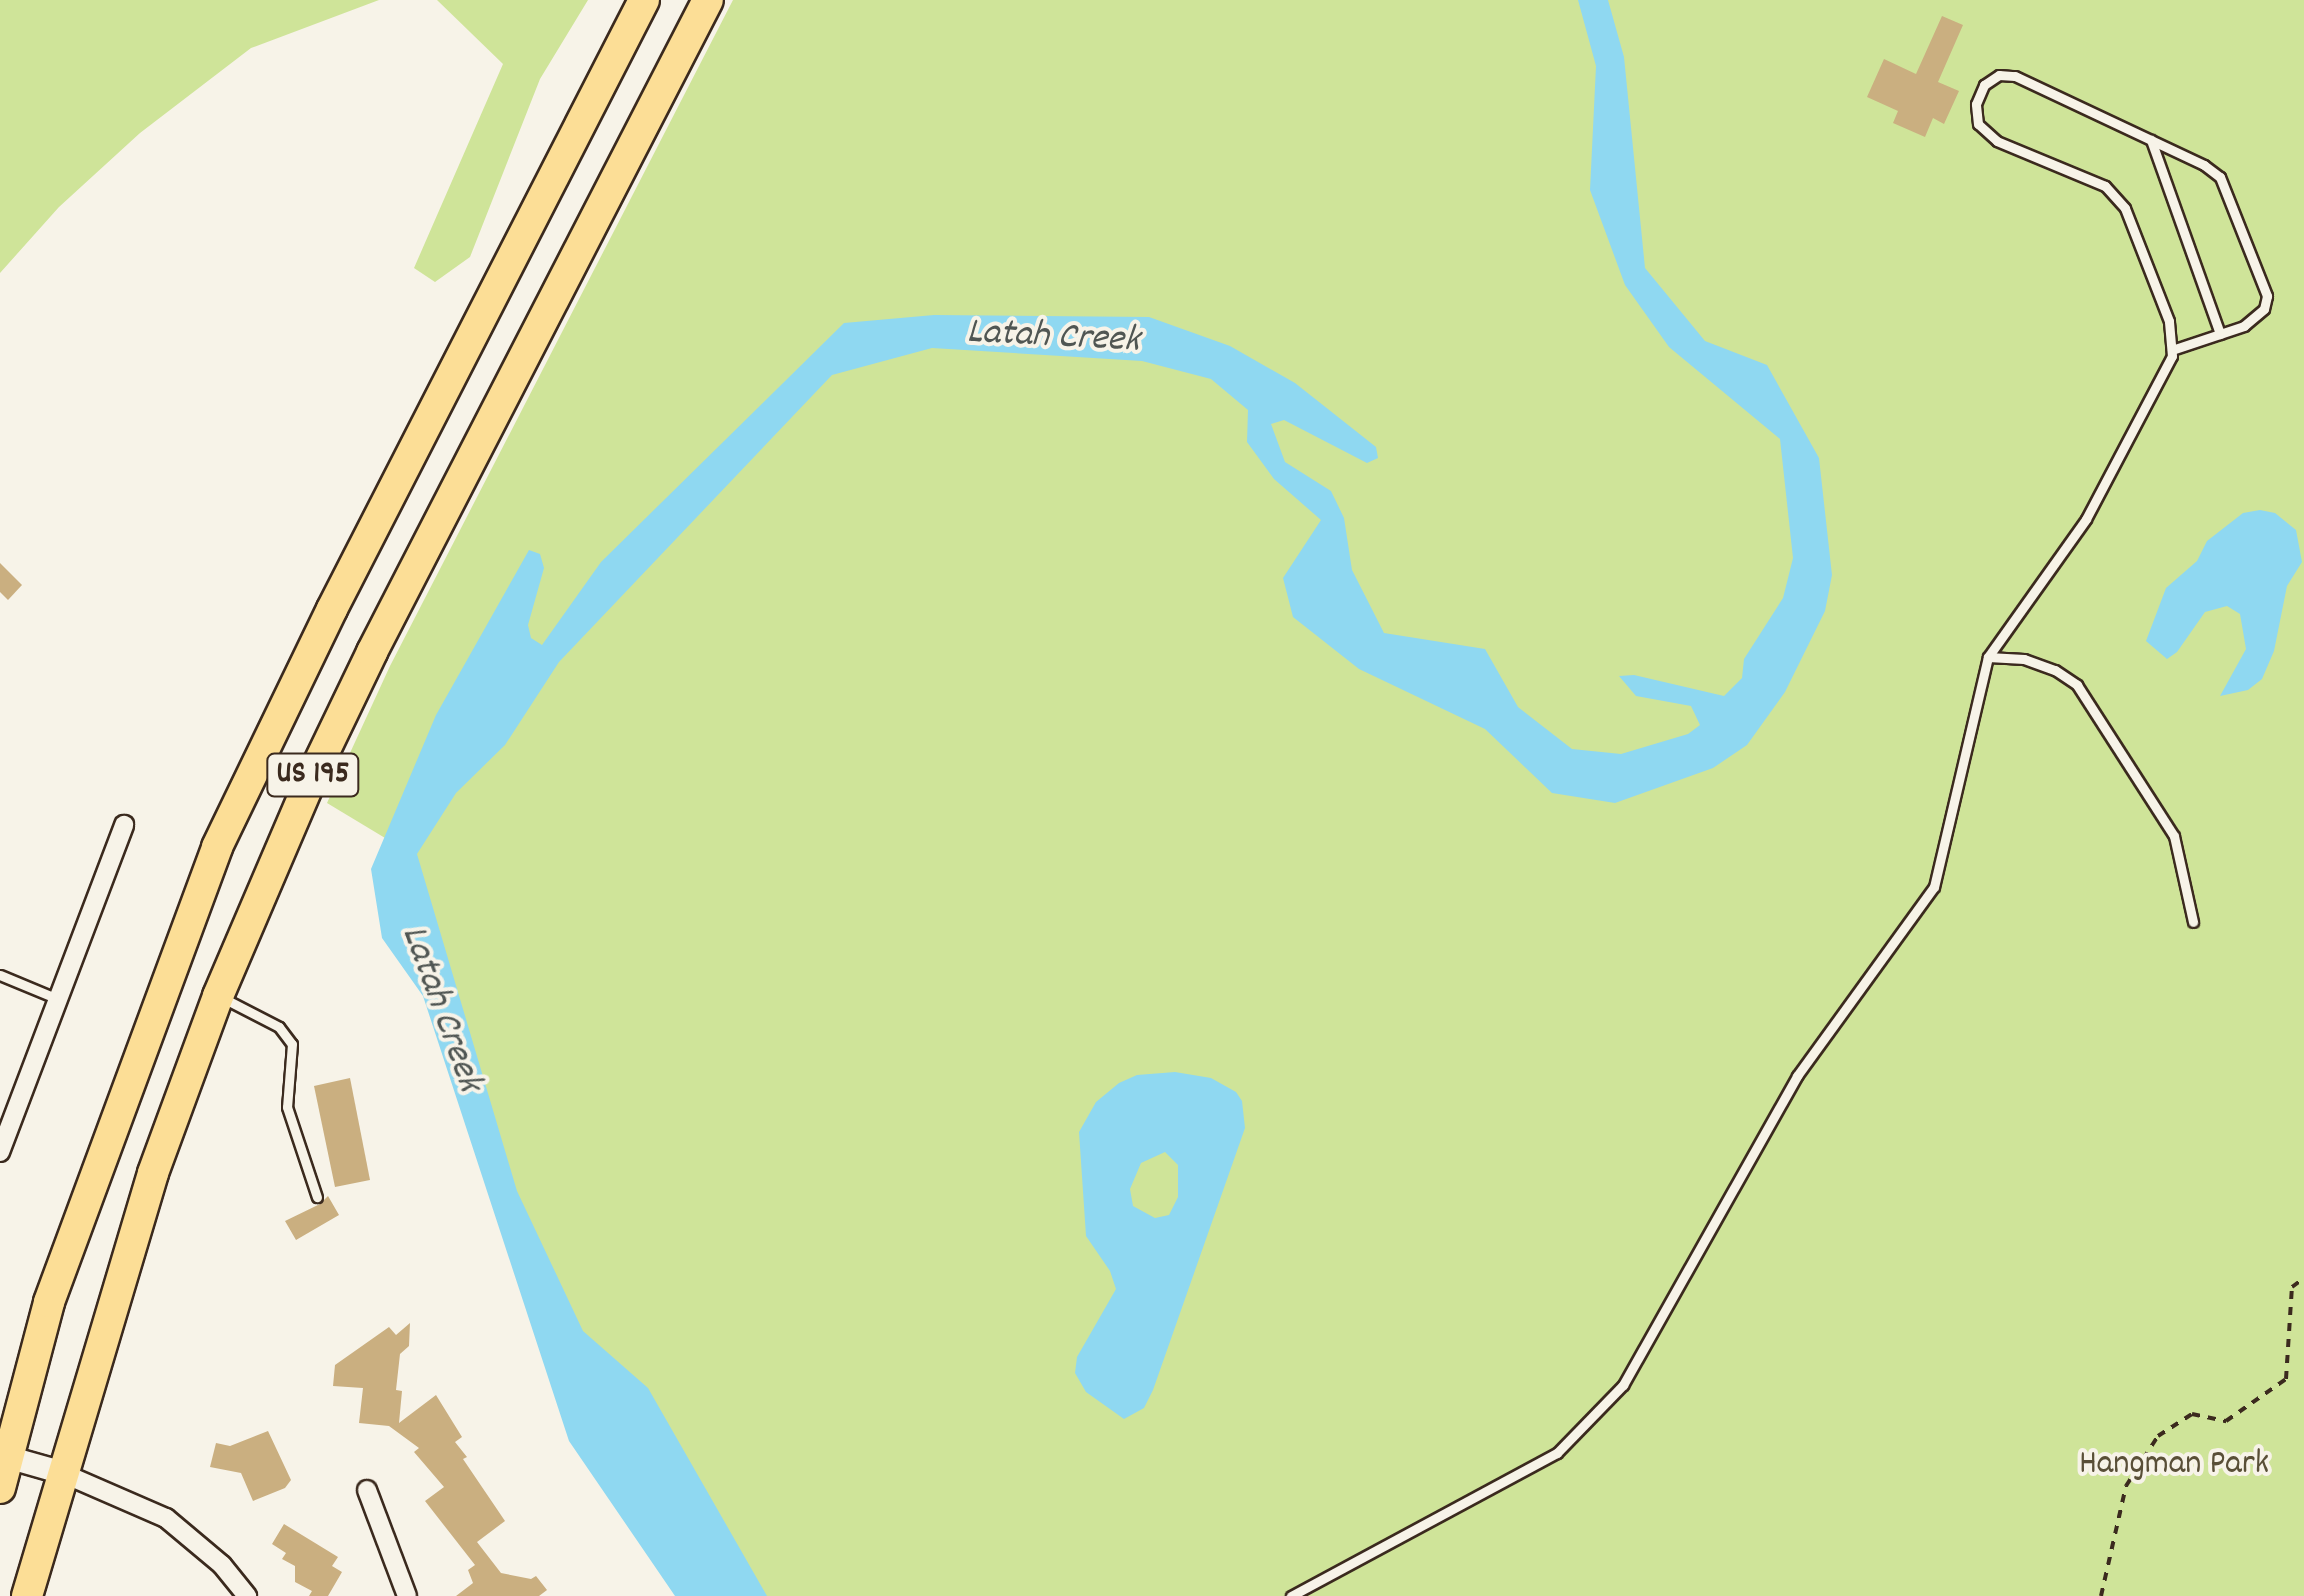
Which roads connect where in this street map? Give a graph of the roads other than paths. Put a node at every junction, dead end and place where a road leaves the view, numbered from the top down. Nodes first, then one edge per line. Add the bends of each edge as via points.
1 (644, 0) edge
2 (708, 0) edge
3 (2151, 140) junction
4 (2220, 334) junction
5 (2172, 350) junction
6 (1988, 657) junction
7 (124, 825) dead end
8 (2193, 922) dead end
9 (0, 975) edge
10 (218, 996) junction
11 (58, 998) junction
12 (4, 1131) edge
13 (0, 1152) edge
14 (317, 1197) dead end
15 (4, 1456) edge
16 (60, 1472) junction
17 (0, 1488) edge
18 (367, 1490) dead end
19 (27, 1596) edge
20 (246, 1596) edge
21 (406, 1596) edge
22 (1292, 1596) edge

1 - 15 highway, US 195 via 216,847 49,1302
2 - 10 highway, US 195 via 372,652
3 - 4 lane
3 - 4 lane via 2220,178 2267,296 2256,317
3 - 5 lane via 2014,76 1999,75 1984,86 1976,104 1978,124 1997,141 2106,186 2125,208 2168,321
4 - 5 lane
5 - 6 lane via 2086,519
6 - 8 lane via 2055,670 2077,686 2174,836
6 - 22 lane via 1934,887 1797,1076 1623,1385 1557,1453
7 - 11 street
9 - 11 lane
10 - 14 lane via 279,1026 292,1044 287,1107
10 - 16 highway, US 195 via 154,1172
11 - 12 street
12 - 13 street
15 - 16 street
15 - 17 highway, US 195
16 - 19 highway, US 195
16 - 20 street via 166,1518 222,1565
18 - 21 street

